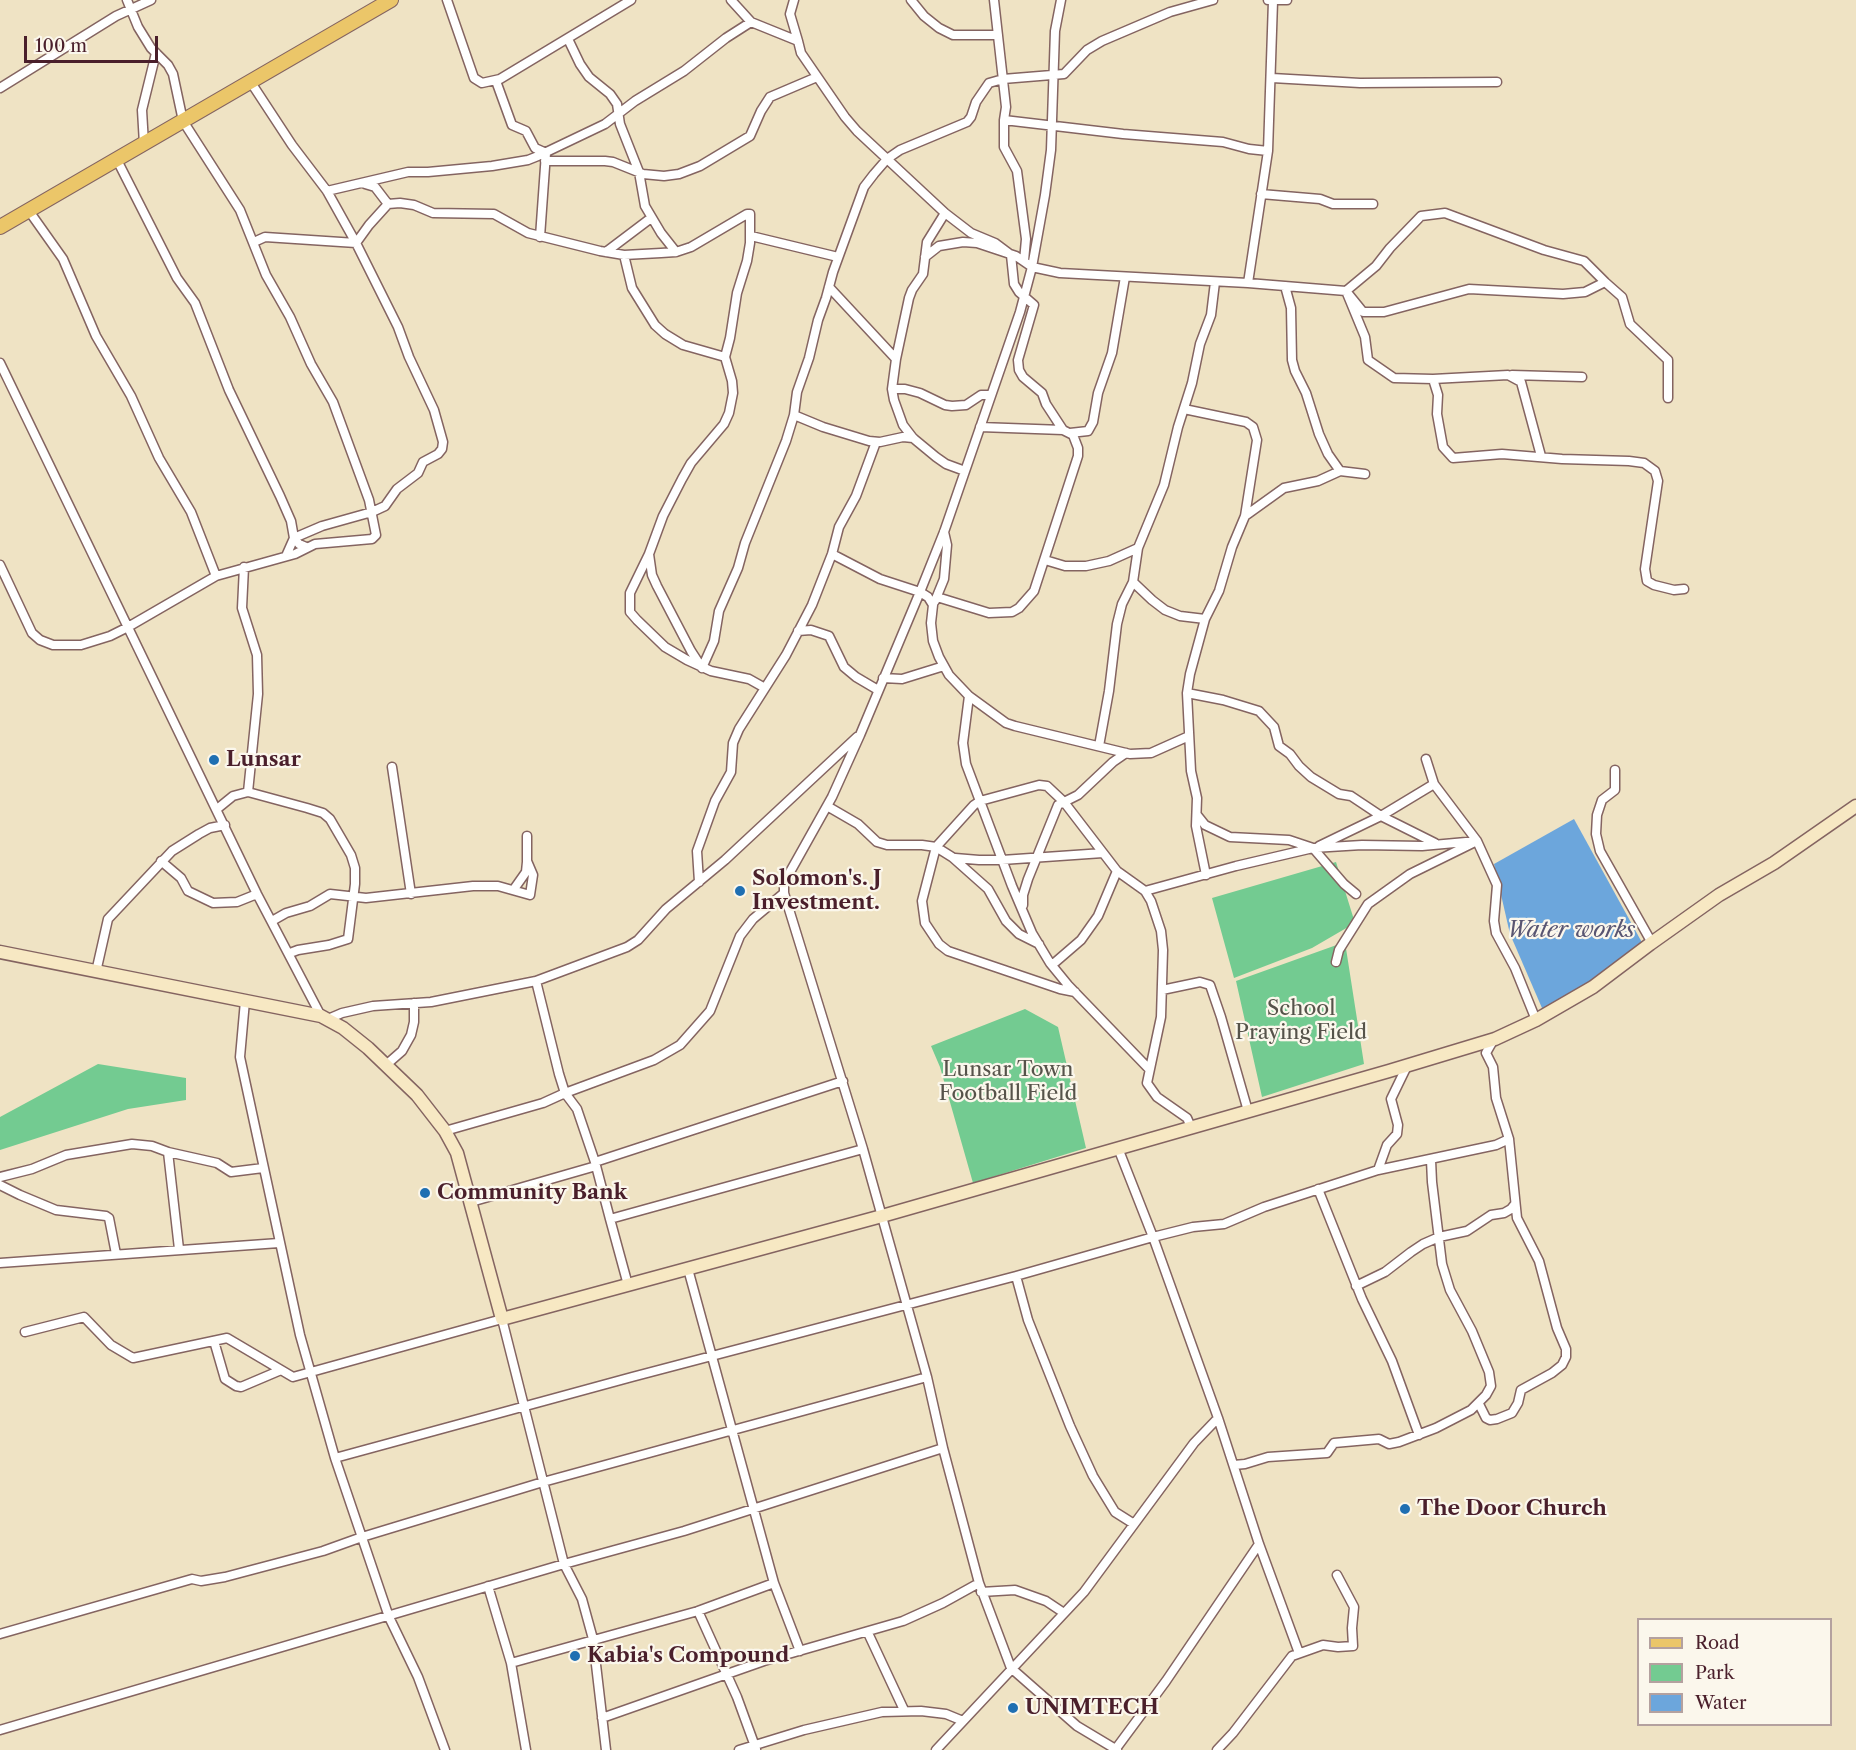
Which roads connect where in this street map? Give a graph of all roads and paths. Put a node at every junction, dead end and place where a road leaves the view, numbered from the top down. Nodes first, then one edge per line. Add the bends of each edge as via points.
1 (127, 0) edge
2 (151, 0) edge
3 (391, 0) edge
4 (447, 0) edge
5 (631, 0) edge
6 (731, 0) edge
7 (794, 0) edge
8 (911, 0) edge
9 (994, 0) edge
10 (1061, 0) edge
11 (1213, 0) edge
12 (1287, 0) edge
13 (1270, 1) edge
14 (132, 9) junction
15 (751, 22) junction
16 (998, 35) junction
17 (568, 39) junction
18 (798, 40) junction
19 (156, 53) junction
20 (817, 76) junction
21 (1054, 76) junction
22 (1272, 78) junction
23 (1003, 80) junction
24 (250, 81) junction
25 (496, 81) junction
26 (1497, 82) dead end
27 (0, 88) edge
28 (618, 114) junction
29 (1004, 120) junction
30 (183, 121) junction
31 (1051, 126) junction
32 (144, 144) junction
33 (1268, 151) junction
34 (546, 157) junction
35 (887, 159) junction
36 (117, 160) junction
37 (639, 172) junction
38 (364, 184) junction
39 (327, 192) junction
40 (1261, 194) junction
41 (388, 204) junction
42 (1372, 204) dead end
43 (29, 211) junction
44 (945, 213) junction
45 (651, 218) junction
46 (0, 227) edge
47 (751, 236) junction
48 (540, 237) junction
49 (254, 242) junction
50 (356, 243) junction
51 (606, 252) junction
52 (676, 252) junction
53 (624, 255) junction
54 (1011, 255) junction
55 (838, 257) junction
56 (925, 257) junction
57 (1024, 261) junction
58 (1032, 267) junction
59 (1125, 276) junction
60 (1215, 282) junction
61 (1605, 282) junction
62 (1248, 283) junction
63 (1285, 286) junction
64 (829, 287) junction
65 (1346, 291) junction
66 (1024, 295) junction
67 (725, 357) junction
68 (896, 358) junction
69 (0, 363) edge
70 (1508, 375) junction
71 (1582, 377) dead end
72 (1433, 379) junction
73 (892, 389) junction
74 (990, 395) junction
75 (1668, 398) dead end
76 (1184, 410) junction
77 (794, 415) junction
78 (980, 427) junction
79 (1067, 431) junction
80 (913, 438) junction
81 (876, 442) junction
82 (1541, 456) junction
83 (965, 471) junction
84 (1340, 471) junction
85 (1365, 474) dead end
86 (372, 512) junction
87 (1245, 516) junction
88 (944, 532) junction
89 (294, 538) junction
90 (306, 547) junction
91 (1138, 548) junction
92 (649, 554) junction
93 (832, 554) junction
94 (286, 556) junction
95 (1045, 560) junction
96 (0, 565) edge
97 (244, 567) junction
98 (216, 576) junction
99 (1133, 582) junction
100 (1684, 589) dead end
101 (931, 597) junction
102 (1204, 619) junction
103 (128, 627) junction
104 (798, 631) junction
105 (944, 666) junction
106 (702, 668) junction
107 (883, 678) junction
108 (765, 688) junction
109 (878, 690) junction
110 (1187, 693) junction
111 (969, 696) junction
112 (860, 735) junction
113 (1189, 736) junction
114 (1099, 746) junction
115 (1126, 753) junction
116 (1426, 759) dead end
117 (392, 767) dead end
118 (1615, 770) dead end
119 (1434, 784) junction
120 (248, 792) junction
121 (980, 801) junction
122 (1064, 802) junction
123 (826, 806) junction
124 (1856, 806) edge
125 (217, 809) junction
126 (1197, 815) junction
127 (1381, 816) junction
128 (225, 825) junction
129 (527, 836) dead end
130 (1477, 842) junction
131 (1437, 844) junction
132 (936, 847) junction
133 (1314, 848) junction
134 (1103, 853) junction
135 (952, 857) junction
136 (1038, 857) junction
137 (1002, 860) junction
138 (162, 861) junction
139 (527, 861) junction
140 (1117, 871) junction
141 (1206, 875) junction
142 (699, 882) junction
143 (514, 889) junction
144 (1145, 891) junction
145 (784, 893) junction
146 (257, 894) junction
147 (411, 894) junction
148 (1356, 894) dead end
149 (354, 898) junction
150 (1023, 909) junction
151 (272, 921) junction
152 (1652, 943) junction
153 (1040, 945) junction
154 (0, 952) edge
155 (290, 953) junction
156 (1336, 962) dead end
157 (1052, 965) junction
158 (96, 972) junction
159 (536, 981) junction
160 (1162, 990) junction
161 (1075, 992) junction
162 (246, 1000) junction
163 (414, 1003) junction
164 (324, 1017) junction
165 (1536, 1020) junction
166 (1495, 1039) junction
167 (386, 1065) junction
168 (1407, 1066) junction
169 (1149, 1069) junction
170 (843, 1081) junction
171 (565, 1093) junction
172 (1248, 1111) junction
173 (1191, 1127) junction
174 (445, 1131) junction
175 (1509, 1139) junction
176 (1118, 1148) junction
177 (863, 1149) junction
178 (168, 1152) junction
179 (1431, 1160) junction
180 (595, 1164) junction
181 (263, 1168) junction
182 (1378, 1170) junction
183 (0, 1177) edge
184 (0, 1185) edge
185 (1318, 1189) junction
186 (471, 1202) junction
187 (1515, 1204) junction
188 (882, 1216) junction
189 (610, 1219) junction
190 (1153, 1237) junction
191 (1439, 1237) junction
192 (279, 1243) junction
193 (179, 1249) junction
194 (116, 1254) junction
195 (0, 1263) edge
196 (688, 1269) junction
197 (1016, 1276) junction
198 (628, 1285) junction
199 (1356, 1286) junction
200 (907, 1305) junction
201 (502, 1319) junction
202 (25, 1332) dead end
203 (214, 1341) junction
204 (713, 1356) junction
205 (281, 1370) junction
206 (310, 1373) junction
207 (927, 1377) junction
208 (1479, 1404) junction
209 (524, 1407) junction
210 (1218, 1418) junction
211 (733, 1430) junction
212 (1419, 1435) junction
213 (944, 1448) junction
214 (335, 1458) junction
215 (1234, 1465) junction
216 (543, 1482) junction
217 (755, 1509) junction
218 (1134, 1524) junction
219 (362, 1537) junction
220 (1259, 1544) junction
221 (564, 1564) junction
222 (1337, 1575) dead end
223 (774, 1582) junction
224 (979, 1583) junction
225 (488, 1586) junction
226 (981, 1592) junction
227 (698, 1611) junction
228 (1064, 1612) junction
229 (389, 1617) junction
230 (868, 1633) junction
231 (0, 1634) edge
232 (593, 1639) junction
233 (800, 1651) junction
234 (1299, 1653) junction
235 (511, 1663) junction
236 (1011, 1668) junction
237 (726, 1675) junction
238 (903, 1710) junction
239 (602, 1718) junction
240 (963, 1721) junction
241 (0, 1730) edge
242 (755, 1747) edge
243 (445, 1750) edge
244 (526, 1750) edge
245 (606, 1750) edge
246 (739, 1750) edge
247 (936, 1750) edge
248 (1116, 1750) edge
249 (1217, 1750) edge

1 - 14 street
2 - 14 street
3 - 24 main road
4 - 25 street via 474,78 482,83
5 - 17 street
6 - 15 street
7 - 18 street via 790,14
8 - 16 street via 924,16 953,35
9 - 16 street
10 - 21 street via 1055,31
11 - 21 street via 1170,12 1102,41 1087,50 1064,74
12 - 13 street
13 - 22 street
14 - 19 street via 138,27
14 - 27 street
15 - 18 street
15 - 28 street
16 - 23 street
17 - 25 street
17 - 28 street via 588,77 617,104
18 - 20 street via 801,53
19 - 30 street via 173,74
19 - 32 street via 142,110
20 - 35 street via 845,117
20 - 37 street via 770,97 750,136 700,166 664,176
21 - 23 street
21 - 31 street
22 - 26 street via 1360,83
22 - 33 street
23 - 29 street
23 - 35 street via 989,83 967,122
24 - 30 main road
24 - 39 street
25 - 34 street via 512,125 526,131 535,148
28 - 34 street
28 - 37 street
29 - 31 street
29 - 57 street via 1004,147 1017,171 1026,239
30 - 32 main road
30 - 49 street via 240,210
31 - 33 street via 1223,142
31 - 58 street via 1045,195
32 - 36 main road
33 - 40 street
34 - 37 street via 613,162
34 - 38 street via 408,172
34 - 48 street
35 - 44 street
35 - 55 street via 864,187
36 - 43 main road
36 - 89 street via 177,278 195,303 291,522
37 - 45 street
38 - 39 street
38 - 41 street via 375,187
39 - 50 street
40 - 42 street via 1320,199 1333,204
40 - 62 street
41 - 48 street via 400,202 433,213 494,214 519,230
41 - 50 street
43 - 46 main road
43 - 98 street via 63,259 96,336 191,512
44 - 54 street
44 - 56 street via 927,242
45 - 51 street
45 - 52 street
47 - 52 street via 751,216 747,214
47 - 55 street
47 - 67 street
48 - 51 street
49 - 50 street via 265,237
49 - 86 street via 266,275 333,402
50 - 86 street via 398,327 434,410 443,442 438,454 423,462 418,473 397,489 385,506
51 - 53 street
52 - 53 street
53 - 67 street via 632,288 655,325 683,345
54 - 56 street via 963,242 939,246
54 - 57 street
54 - 66 street via 1014,284
55 - 64 street
56 - 68 street via 923,274 909,298
57 - 58 street
58 - 59 street via 1060,273
58 - 66 street
59 - 60 street
59 - 79 street via 1112,353 1093,422 1088,431
60 - 62 street
60 - 76 street via 1211,315
61 - 65 street via 1585,292 1563,294 1469,289 1384,312 1363,312
61 - 65 street via 1584,261 1445,213 1421,216 1376,266
61 - 75 street via 1622,297 1630,324 1668,360
62 - 63 street
63 - 65 street
63 - 84 street via 1291,308 1295,371 1319,434
64 - 68 street
64 - 77 street via 797,392
65 - 72 street via 1365,337 1368,360 1394,378
66 - 74 street
66 - 79 street via 1034,307 1018,366
67 - 92 street via 733,393 729,413 691,463 663,516
68 - 73 street
69 - 103 street
70 - 71 street
70 - 72 street
70 - 82 street via 1521,382
72 - 82 street via 1443,447 1453,458
73 - 74 street via 920,393 952,406
73 - 80 street via 903,425
74 - 78 street
76 - 87 street via 1246,422 1252,427 1257,440
76 - 91 street via 1164,485
77 - 81 street via 849,437
77 - 106 street via 719,611 714,641
78 - 79 street
78 - 83 street
79 - 95 street via 1076,441 1077,456
80 - 81 street
80 - 83 street via 946,464
81 - 93 street via 839,527
82 - 100 street via 1629,461 1655,471 1658,482 1645,569 1647,581 1674,590
83 - 88 street
84 - 85 street
84 - 87 street via 1318,481 1284,488
86 - 89 street
86 - 90 street via 377,532 372,539
87 - 102 street via 1219,591
88 - 101 street
88 - 101 street via 944,579
89 - 90 street
89 - 94 street
90 - 94 street
91 - 95 street via 1086,566 1065,566
91 - 99 street
92 - 106 street via 652,576
92 - 106 street via 630,593 630,612 665,647
93 - 101 street via 880,579
93 - 104 street
94 - 97 street
95 - 101 street via 1034,591 1012,612 989,613
96 - 103 street via 29,627 40,640 53,645 81,645
97 - 98 street
97 - 120 street via 242,608 257,655 258,694
98 - 103 street
99 - 102 street via 1165,610
99 - 114 street via 1117,624
101 - 105 street via 933,641
101 - 107 street
102 - 110 street
103 - 125 street
104 - 108 street
104 - 109 street via 811,630 829,636 844,668
105 - 107 street via 902,679
105 - 111 street
106 - 108 street via 749,679
107 - 109 street
108 - 142 street via 734,743 731,772 715,801 698,851
109 - 112 street
110 - 113 street
110 - 127 street via 1259,711 1274,727 1280,746 1305,772
111 - 114 street via 1014,726
111 - 121 street via 963,751
112 - 123 street
112 - 142 street
113 - 115 street via 1151,753
113 - 126 street
114 - 115 street
115 - 122 street
116 - 119 street
117 - 147 street
118 - 152 street via 1615,790 1602,800 1596,834 1600,851
119 - 127 street
119 - 130 street
120 - 125 street via 233,796
120 - 149 street via 323,813 330,819 355,868
121 - 122 street via 1044,785
121 - 132 street
121 - 137 street
122 - 134 street
122 - 136 street via 1058,805
123 - 132 street via 858,824 877,842
123 - 145 street via 784,883
124 - 152 street
125 - 128 street
126 - 133 street via 1205,825 1230,837 1289,840
126 - 141 street
127 - 131 street
127 - 133 street
128 - 138 street via 186,840
128 - 146 street
129 - 139 street
130 - 131 street
130 - 156 street via 1410,874 1368,904
130 - 165 street via 1497,885 1496,933
131 - 133 street
132 - 135 street
132 - 161 street via 922,912 939,944 948,951
133 - 141 street
133 - 148 street
134 - 136 street
134 - 140 street
135 - 137 street
135 - 153 street via 988,889 1006,921 1019,934
136 - 137 street
136 - 150 street via 1023,895
137 - 150 street
138 - 146 street via 181,878 188,891 213,903 237,902
138 - 158 street via 108,920
139 - 143 street via 526,872
139 - 143 street via 533,875 530,895
140 - 144 street
140 - 157 street via 1098,915 1081,940
141 - 144 street
142 - 159 street via 627,947
143 - 147 street via 473,886
144 - 160 street via 1161,931
145 - 170 street
145 - 171 street via 753,919 740,936 710,1011 680,1045 654,1060
146 - 151 street
147 - 149 street
149 - 151 street via 330,894
149 - 155 street via 348,939
150 - 153 street
151 - 155 street
152 - 165 street via 1593,987
153 - 157 street
154 - 158 street
155 - 164 street
157 - 161 street
158 - 162 street
159 - 163 street
159 - 171 street
160 - 169 street via 1161,1017
160 - 172 street via 1200,982 1210,985
161 - 169 street
162 - 164 street
162 - 181 street via 240,1057
163 - 164 street via 373,1006
163 - 167 street via 411,1035 402,1051
164 - 167 street
165 - 166 street
166 - 168 street
166 - 175 street via 1486,1053 1493,1067 1500,1113
167 - 174 street via 417,1095
168 - 172 street
168 - 182 street via 1391,1098 1397,1134 1387,1145
169 - 173 street via 1149,1088 1187,1118
170 - 177 street
170 - 180 street
171 - 174 street
171 - 180 street via 577,1109
172 - 173 street
173 - 176 street
174 - 186 street via 460,1162
175 - 179 street
175 - 187 street
176 - 188 street
176 - 190 street
177 - 188 street
177 - 189 street
178 - 181 street via 217,1163 231,1172
178 - 183 street via 132,1144 66,1155
178 - 193 street
179 - 182 street
179 - 191 street
180 - 186 street
180 - 189 street
181 - 192 street
182 - 185 street
184 - 194 street via 56,1210 106,1216
185 - 190 street via 1224,1224
185 - 199 street
186 - 201 street
187 - 191 street via 1467,1231
187 - 208 street via 1520,1227 1541,1267 1566,1357 1562,1365 1521,1390 1512,1413 1490,1420
188 - 196 street
188 - 200 street
189 - 198 street
190 - 197 street
190 - 210 street
191 - 199 street
191 - 208 street via 1450,1290 1491,1379 1491,1386
192 - 193 street
192 - 206 street
193 - 194 street
194 - 195 street
196 - 198 street
196 - 204 street
197 - 200 street
197 - 218 street via 1032,1331 1093,1476 1115,1512
198 - 201 street
199 - 212 street via 1392,1361
200 - 204 street
200 - 207 street
201 - 206 street
201 - 209 street
202 - 203 street via 84,1317 111,1345 133,1358
203 - 205 street via 227,1338
203 - 205 street via 225,1379 236,1386
204 - 209 street
204 - 211 street
205 - 206 street via 293,1377
206 - 214 street
207 - 211 street
207 - 213 street
208 - 212 street
209 - 214 street
209 - 216 street
210 - 215 street
210 - 218 street via 1194,1443
211 - 216 street
211 - 217 street
212 - 215 street via 1389,1444 1379,1439 1334,1443 1327,1453 1268,1457
213 - 217 street
213 - 224 street
214 - 219 street
215 - 220 street
216 - 219 street
216 - 221 street
217 - 221 street
217 - 223 street
218 - 228 street via 1084,1592
219 - 229 street
219 - 231 street via 225,1577 192,1579
220 - 234 street
220 - 248 street
221 - 225 street
221 - 232 street via 582,1599
222 - 234 street via 1354,1607 1353,1646 1323,1645
223 - 227 street
223 - 233 street
224 - 226 street
224 - 230 street via 944,1603
225 - 229 street
225 - 235 street
226 - 228 street via 1022,1592 1046,1600
226 - 236 street
227 - 232 street
227 - 237 street
228 - 236 street
229 - 241 street
229 - 243 street via 418,1677
230 - 233 street
230 - 238 street
232 - 235 street
232 - 239 street
233 - 237 street
234 - 249 street via 1292,1656
235 - 244 street
236 - 240 street
236 - 248 street via 1077,1726
237 - 239 street
237 - 242 street
238 - 240 street via 946,1714
238 - 242 street via 825,1725
239 - 245 street
240 - 247 street
242 - 246 street

